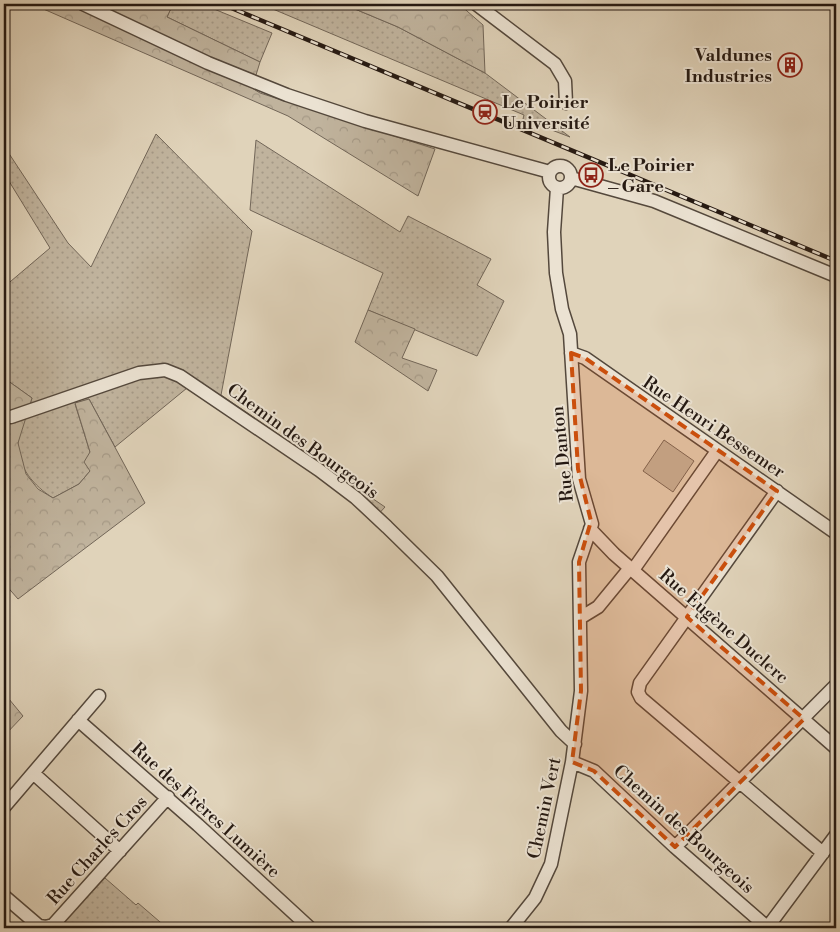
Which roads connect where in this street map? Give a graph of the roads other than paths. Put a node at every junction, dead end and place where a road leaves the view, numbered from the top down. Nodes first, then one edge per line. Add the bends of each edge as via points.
1 (84, 4) edge
2 (476, 4) edge
3 (566, 103) dead end
4 (550, 172) junction
5 (572, 178) junction
6 (557, 188) junction
7 (836, 276) edge
8 (571, 353) junction
9 (11, 417) dead end
10 (717, 451) junction
11 (777, 491) junction
12 (590, 530) junction
13 (836, 534) edge
14 (631, 569) junction
15 (687, 617) junction
16 (580, 618) junction
17 (836, 685) edge
18 (99, 696) dead end
19 (804, 719) junction
20 (78, 720) junction
21 (575, 744) junction
22 (836, 748) edge
23 (572, 762) junction
24 (33, 773) junction
25 (740, 783) junction
26 (168, 797) junction
27 (4, 807) edge
28 (836, 835) edge
29 (675, 847) junction
30 (120, 851) junction
31 (823, 853) junction
32 (4, 896) edge
33 (310, 928) edge
34 (511, 928) edge
35 (767, 928) edge

1 - 4 street via 208,64 296,98
2 - 3 street via 555,64 565,81
4 - 5 street via 556,166 563,166 570,171
4 - 6 street via 550,181
5 - 6 street via 568,186
5 - 7 street via 659,203
6 - 8 street, Rue Danton via 556,273 570,334
8 - 10 street, Rue Henri Bessemer via 585,358
8 - 12 street, Rue Danton via 578,468 591,522
9 - 21 street, Chemin des Bourgeois via 145,372 164,370 180,376 326,475 387,527 437,576 561,731
10 - 11 street, Rue Henri Bessemer
10 - 14 street
11 - 13 street, Rue Henri Bessemer
11 - 15 street
12 - 14 street, Rue Eugène Duclerc
12 - 16 street via 579,562
14 - 15 street, Rue Eugène Duclerc
14 - 16 street via 598,607
15 - 19 street, Rue Eugène Duclerc
15 - 25 street via 638,689 641,698
16 - 21 street via 581,690
17 - 19 street
18 - 20 street
19 - 22 street, Rue Eugène Duclerc
19 - 25 street
20 - 24 street
20 - 26 street, Rue des Frères Lumière
21 - 23 street, Chemin Vert
23 - 29 street, Chemin des Bourgeois via 594,771
23 - 34 street, Chemin Vert via 551,864 536,898
24 - 27 street
24 - 30 street
25 - 29 street
25 - 31 street
26 - 30 street, Rue Charles Cros
26 - 33 street, Rue des Frères Lumière
28 - 31 street
29 - 35 street, Chemin des Bourgeois
30 - 32 street, Rue Charles Cros via 50,926 36,924
31 - 35 street

